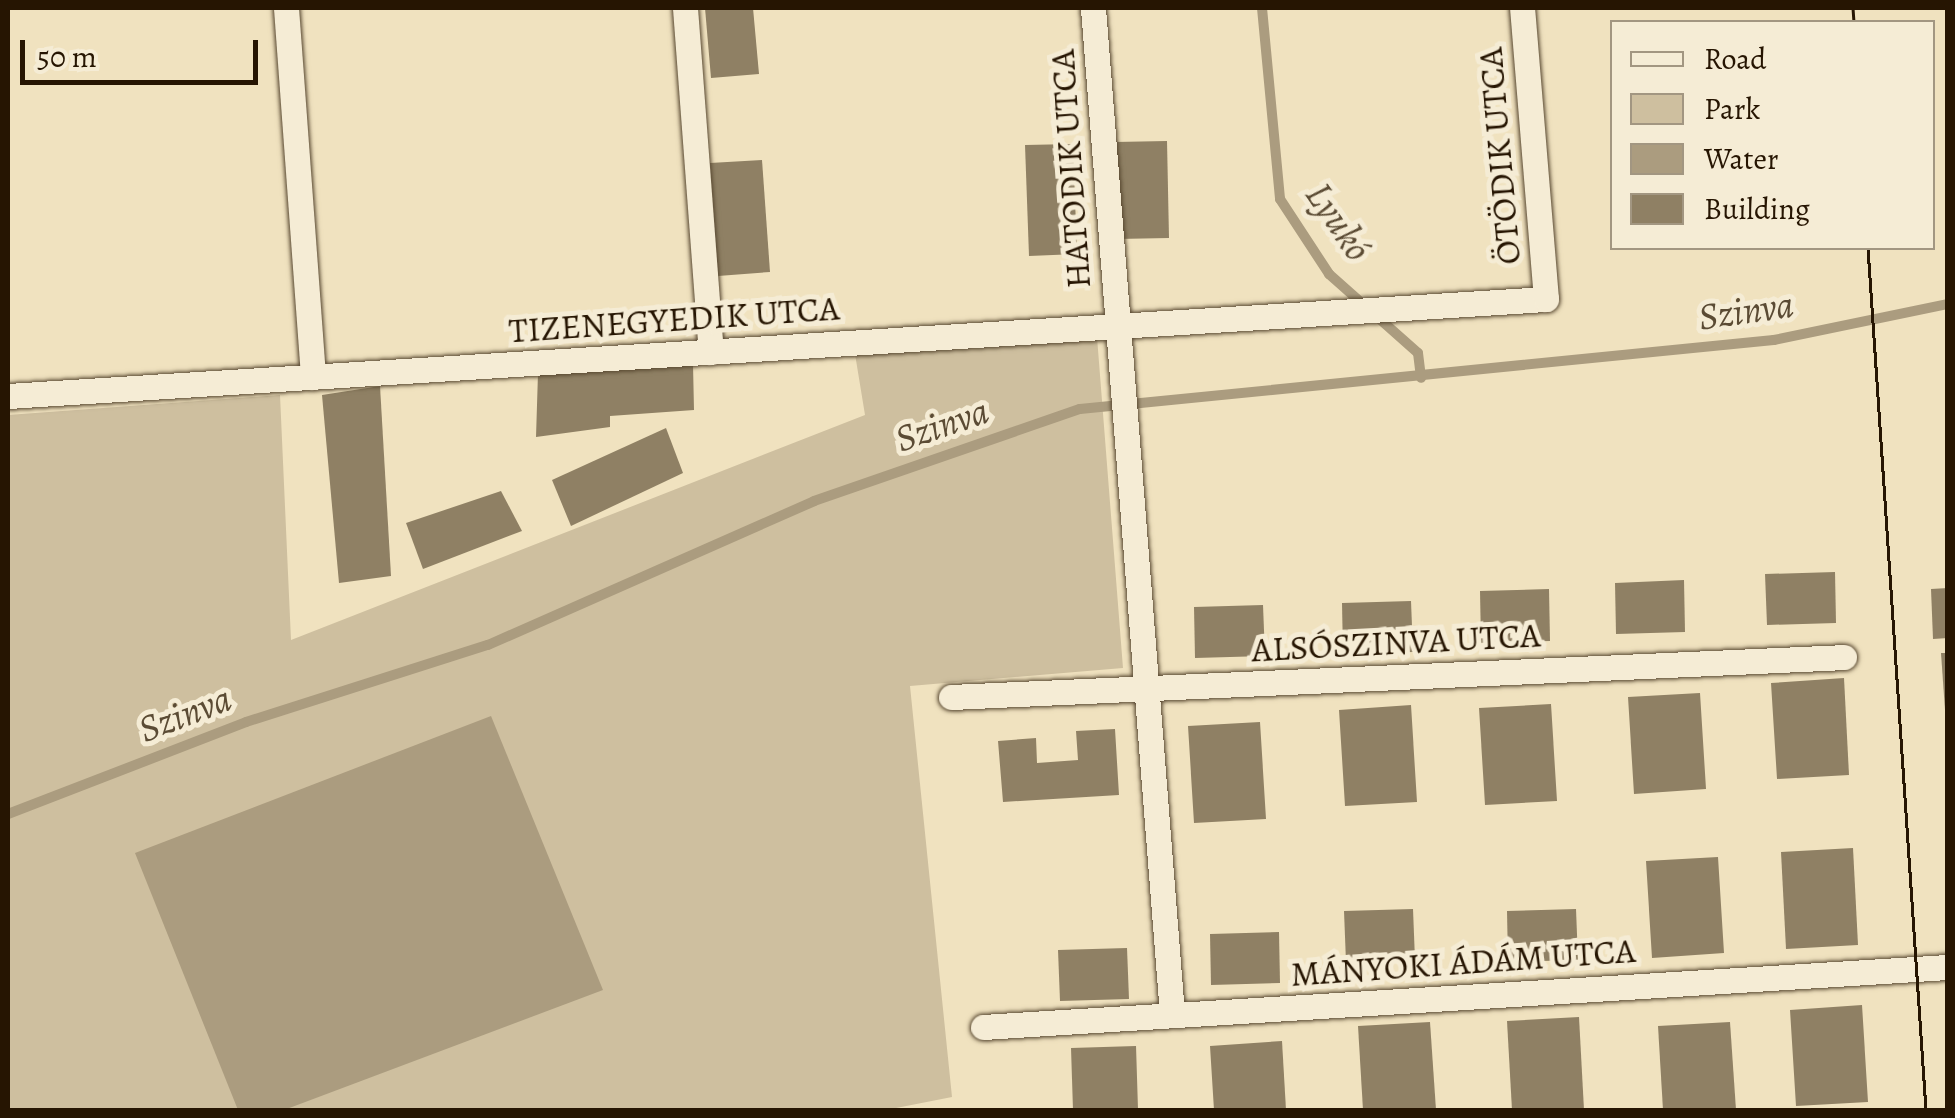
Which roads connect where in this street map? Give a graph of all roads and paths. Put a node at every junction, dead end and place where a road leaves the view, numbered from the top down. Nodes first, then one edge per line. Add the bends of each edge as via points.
1 (286, 8) edge
2 (684, 8) edge
3 (1093, 8) edge
4 (1522, 8) edge
5 (1386, 309) joint
6 (1116, 326) junction
7 (711, 352) junction
8 (312, 377) junction
9 (8, 396) edge
10 (1844, 658) dead end
11 (1148, 688) junction
12 (950, 698) dead end
13 (1948, 967) edge
14 (1172, 1015) junction
15 (983, 1027) dead end

1 - 8 street
2 - 7 street
3 - 6 street, HATODIK UTCA
4 - 5 street, ÖTÖDIK UTCA via 1546,299
5 - 6 street, TIZENEGYEDIK UTCA
6 - 7 street, TIZENEGYEDIK UTCA
6 - 11 street, HATODIK UTCA
7 - 8 street, TIZENEGYEDIK UTCA
8 - 9 street, TIZENEGYEDIK UTCA
10 - 11 street, ALSÓSZINVA UTCA
11 - 12 street, ALSÓSZINVA UTCA
11 - 14 street, HATODIK UTCA
13 - 14 street, MÁNYOKI ÁDÁM UTCA
14 - 15 street, MÁNYOKI ÁDÁM UTCA

